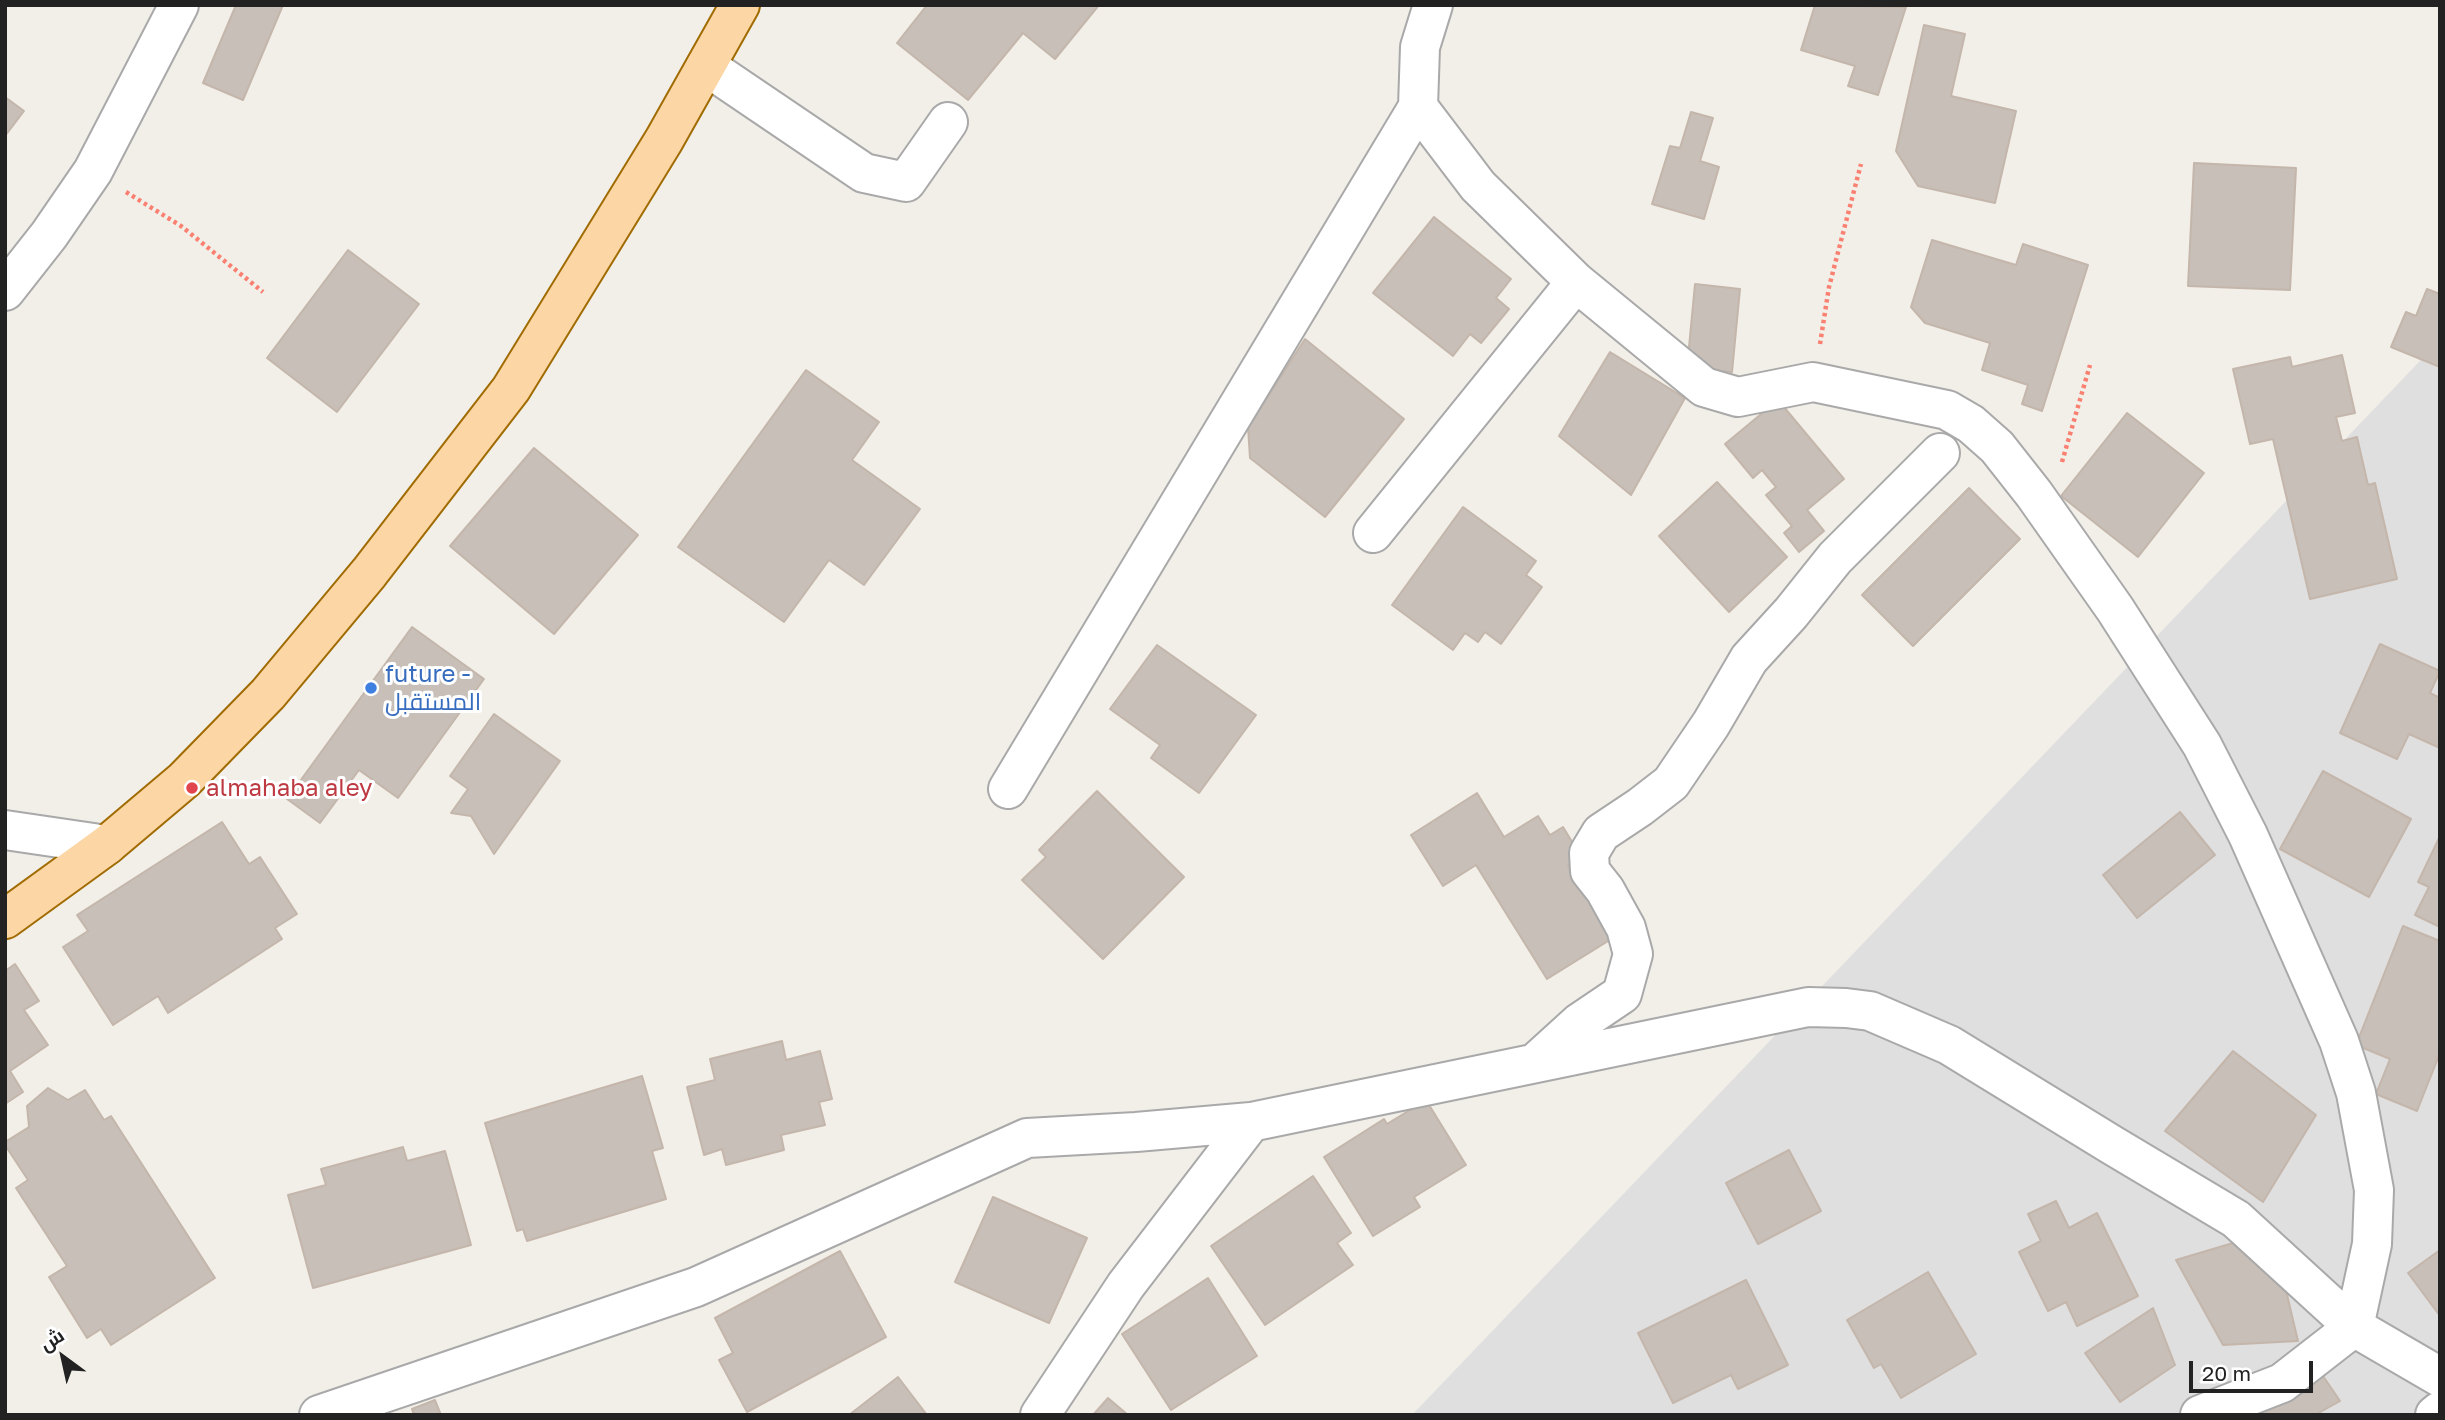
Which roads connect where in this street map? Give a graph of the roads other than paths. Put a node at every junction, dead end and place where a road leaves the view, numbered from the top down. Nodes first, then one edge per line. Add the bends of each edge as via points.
1 (179, 5) edge
2 (740, 5) edge
3 (1433, 5) edge
4 (706, 66) junction
5 (1418, 107) junction
6 (948, 122) dead end
7 (1576, 282) junction
8 (5, 291) edge
9 (1940, 453) dead end
10 (1373, 533) dead end
11 (1008, 789) dead end
12 (5, 830) edge
13 (107, 845) junction
14 (5, 919) edge
15 (1535, 1063) junction
16 (1251, 1122) junction
17 (2354, 1327) junction
18 (2440, 1377) edge
19 (2440, 1411) edge
20 (319, 1415) edge
21 (1040, 1415) edge
22 (2200, 1415) edge
23 (2435, 1415) edge

1 - 8 street via 93,171
2 - 4 main road
3 - 5 street via 1420,47
4 - 6 street via 864,173 906,182
4 - 13 main road via 511,389 369,573 268,694 184,780
5 - 7 street via 1478,186
5 - 11 street
7 - 10 street
7 - 17 street via 1703,387 1738,397 1813,382 1947,410 1972,424 1997,447 2035,494 2202,745 2248,835 2339,1041 2356,1093 2374,1190 2372,1244
9 - 15 street via 1835,558 1749,659 1671,783 1601,833 1589,853 1590,871 1626,928 1633,954 1622,994 1579,1023
12 - 13 street
13 - 14 main road
15 - 16 street
15 - 17 street via 1808,1007 1870,1011 1949,1045 2236,1219
16 - 20 street via 1027,1138 696,1287
16 - 21 street via 1126,1285
17 - 18 street
17 - 22 street via 2282,1383
19 - 23 street

